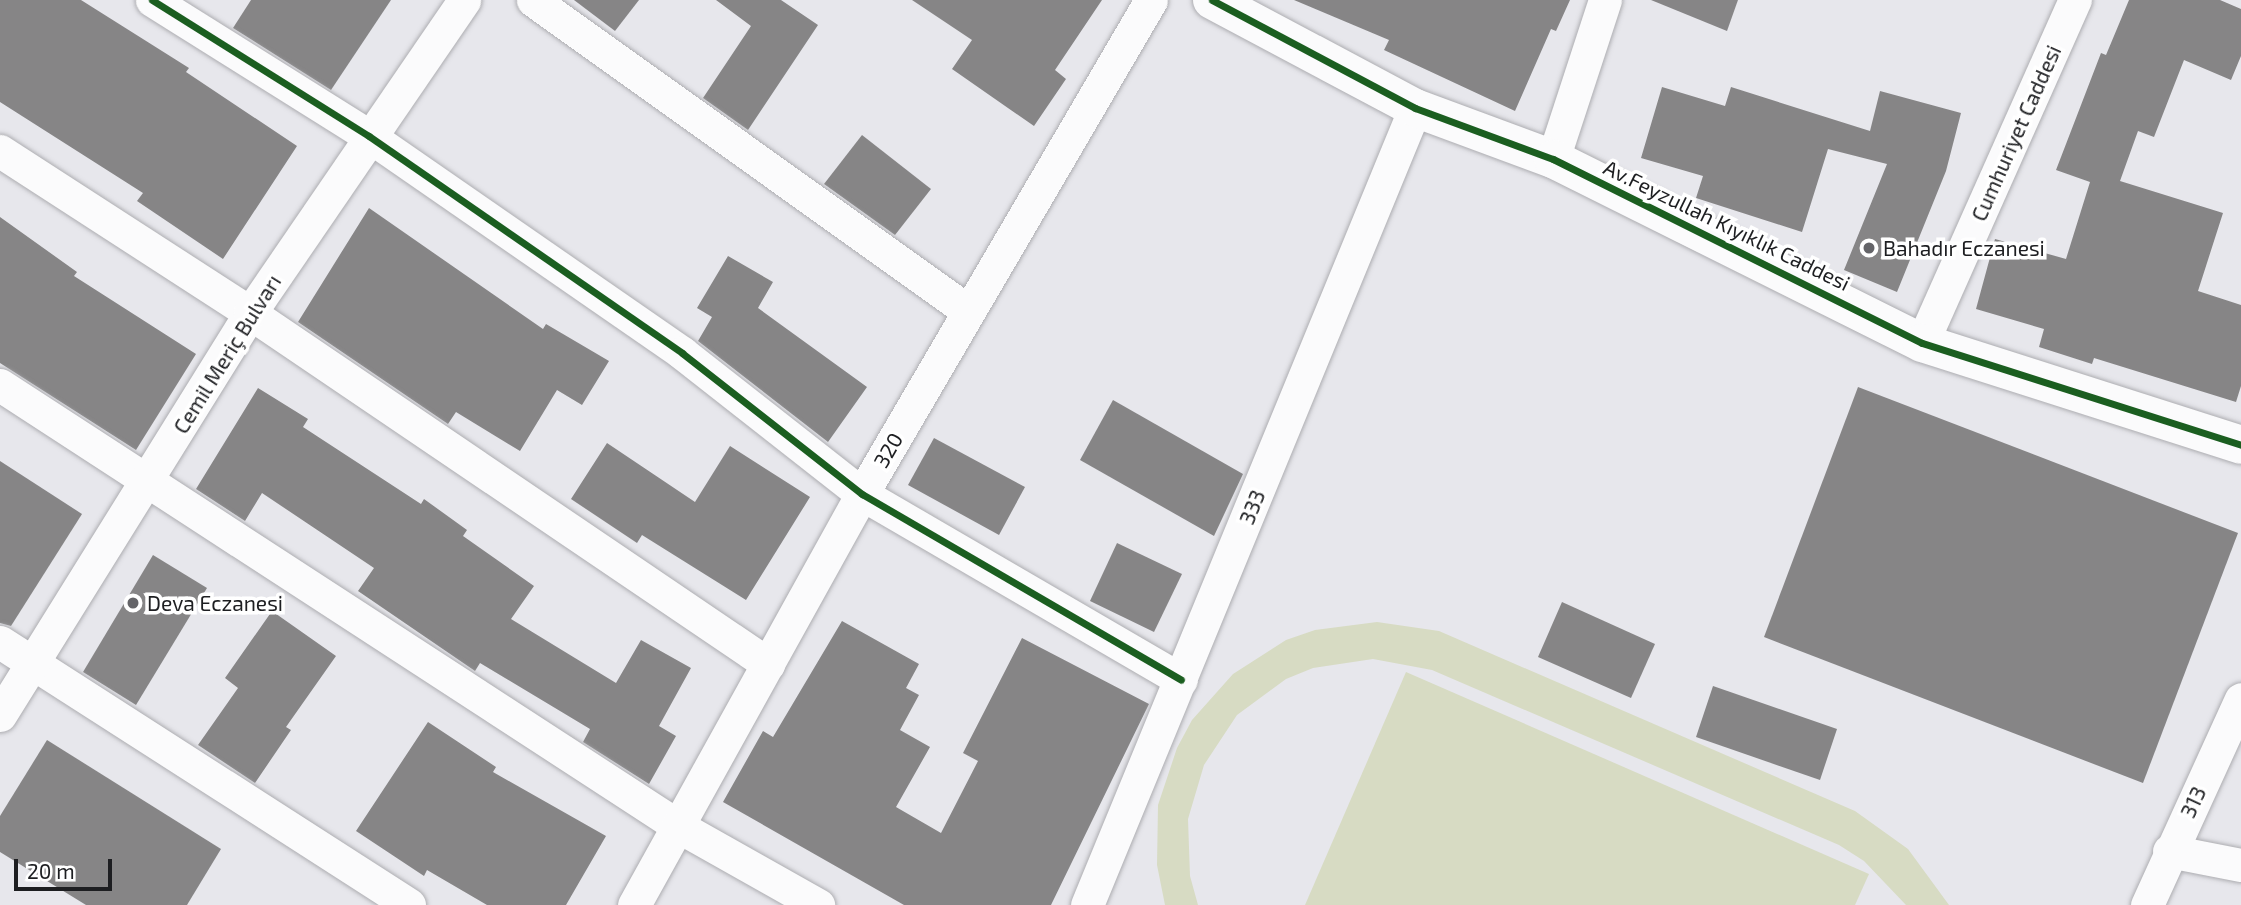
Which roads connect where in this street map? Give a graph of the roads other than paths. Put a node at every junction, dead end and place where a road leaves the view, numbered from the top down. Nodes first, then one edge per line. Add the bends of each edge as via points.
1 (152, 0) edge
2 (464, 0) edge
3 (533, 0) edge
4 (1151, 0) edge
5 (1212, 0) edge
6 (1605, 0) edge
7 (2075, 0) edge
8 (1415, 108) junction
9 (369, 136) junction
10 (0, 151) edge
11 (1553, 159) junction
12 (968, 311) junction
13 (250, 313) junction
14 (1922, 343) junction
15 (0, 385) edge
16 (2241, 445) edge
17 (148, 481) junction
18 (862, 495) junction
19 (0, 642) edge
20 (32, 662) junction
21 (768, 664) junction
22 (1181, 680) junction
23 (2241, 699) edge
24 (0, 715) edge
25 (678, 826) junction
26 (2169, 851) junction
27 (2241, 865) edge
28 (409, 905) edge
29 (634, 905) edge
30 (818, 905) edge
31 (1087, 905) edge
32 (2147, 905) edge

1 - 9 street
2 - 9 street, Cemil Meriç Bulvarı
3 - 12 street
4 - 12 street, 320
5 - 8 street, Av.Feyzullah Kıyıklık Caddesi
6 - 11 street
7 - 14 street, Cumhuriyet Caddesi
8 - 11 street, Av.Feyzullah Kıyıklık Caddesi
8 - 22 street, 333
9 - 13 street, Cemil Meriç Bulvarı
9 - 18 street via 682,354
10 - 13 street
11 - 14 street, Av.Feyzullah Kıyıklık Caddesi
12 - 18 street, 320
13 - 17 street, Cemil Meriç Bulvarı
13 - 21 street
14 - 16 street, Av.Feyzullah Kıyıklık Caddesi
15 - 17 street
17 - 20 street, Cemil Meriç Bulvarı
17 - 25 street
18 - 21 street, 320
18 - 22 street
19 - 20 street
20 - 24 street, Cemil Meriç Bulvarı
20 - 28 street
21 - 25 street, 320
22 - 31 street, 333
23 - 26 street, 313
25 - 29 street, 320
25 - 30 street
26 - 27 street
26 - 32 street, 313

